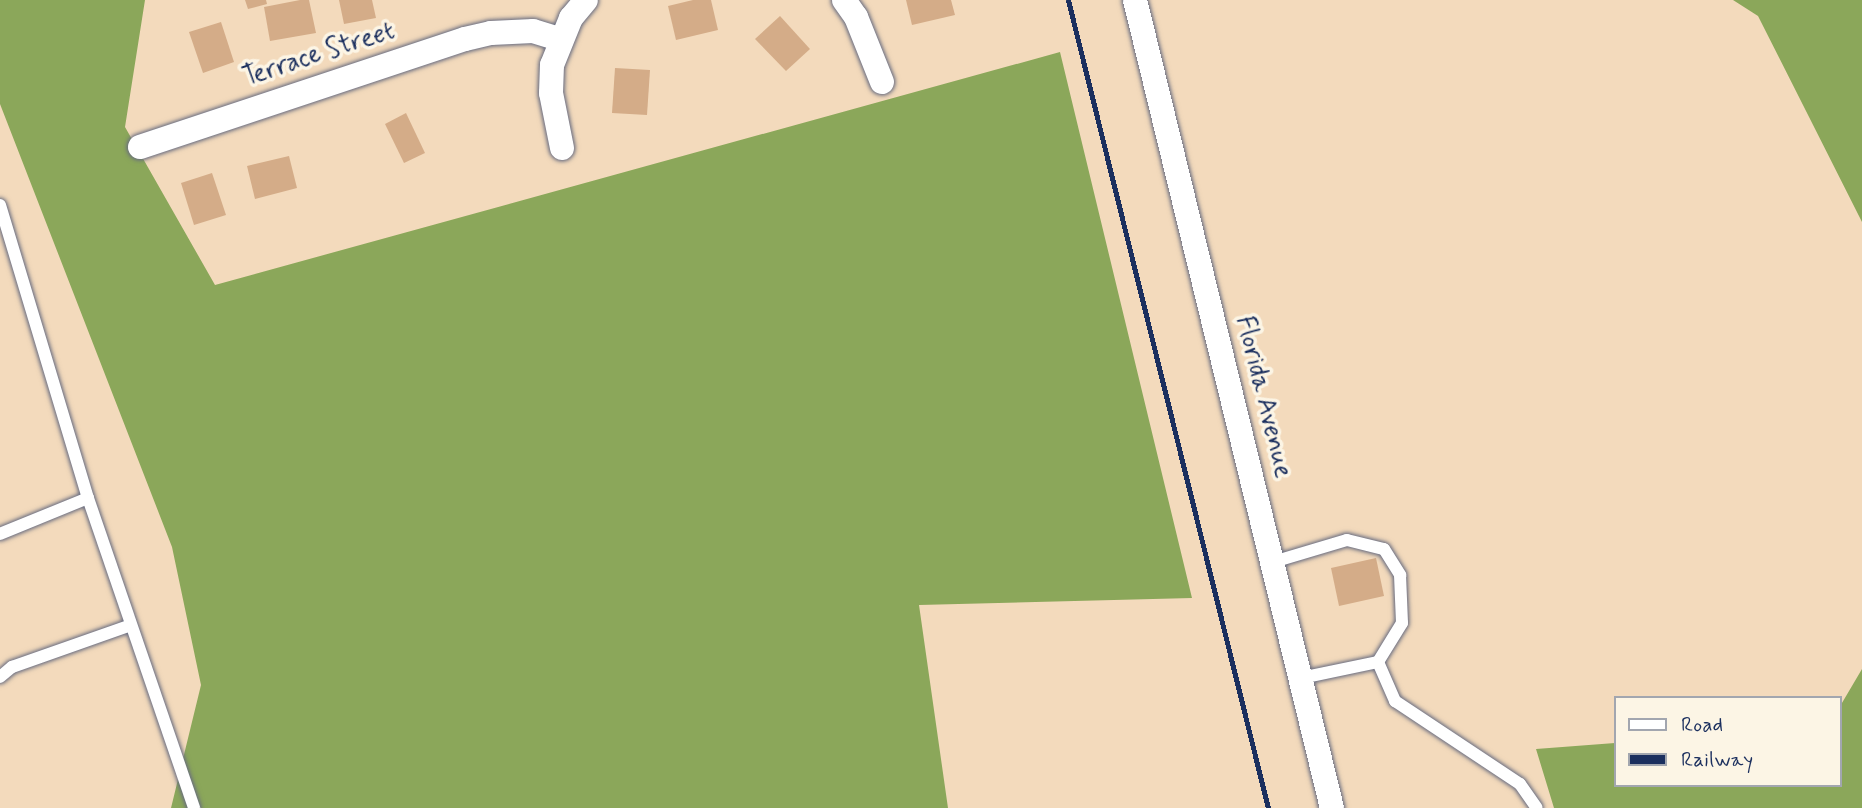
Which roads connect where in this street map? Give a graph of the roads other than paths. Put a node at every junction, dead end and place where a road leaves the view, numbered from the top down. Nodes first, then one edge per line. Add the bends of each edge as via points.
1 (586, 0) edge
2 (844, 0) edge
3 (1135, 0) edge
4 (560, 39) junction
5 (882, 82) dead end
6 (141, 147) dead end
7 (562, 148) dead end
8 (0, 205) edge
9 (88, 498) junction
10 (0, 534) edge
11 (1273, 562) junction
12 (131, 625) junction
13 (1378, 662) junction
14 (0, 677) edge
15 (1301, 678) junction
16 (194, 808) edge
17 (1332, 808) edge
18 (1537, 808) edge

1 - 4 street
2 - 5 street via 856,17
3 - 11 street, Florida Avenue
4 - 6 street, Terrace Street via 533,31 465,39
4 - 7 street via 552,65 551,93
8 - 9 lane
9 - 10 lane
9 - 12 lane
11 - 13 lane via 1347,540 1384,549 1400,575 1402,623
11 - 15 street, Florida Avenue
12 - 14 lane via 12,667
12 - 16 lane
13 - 15 lane
13 - 18 lane via 1395,701 1520,784
15 - 17 street, Florida Avenue

